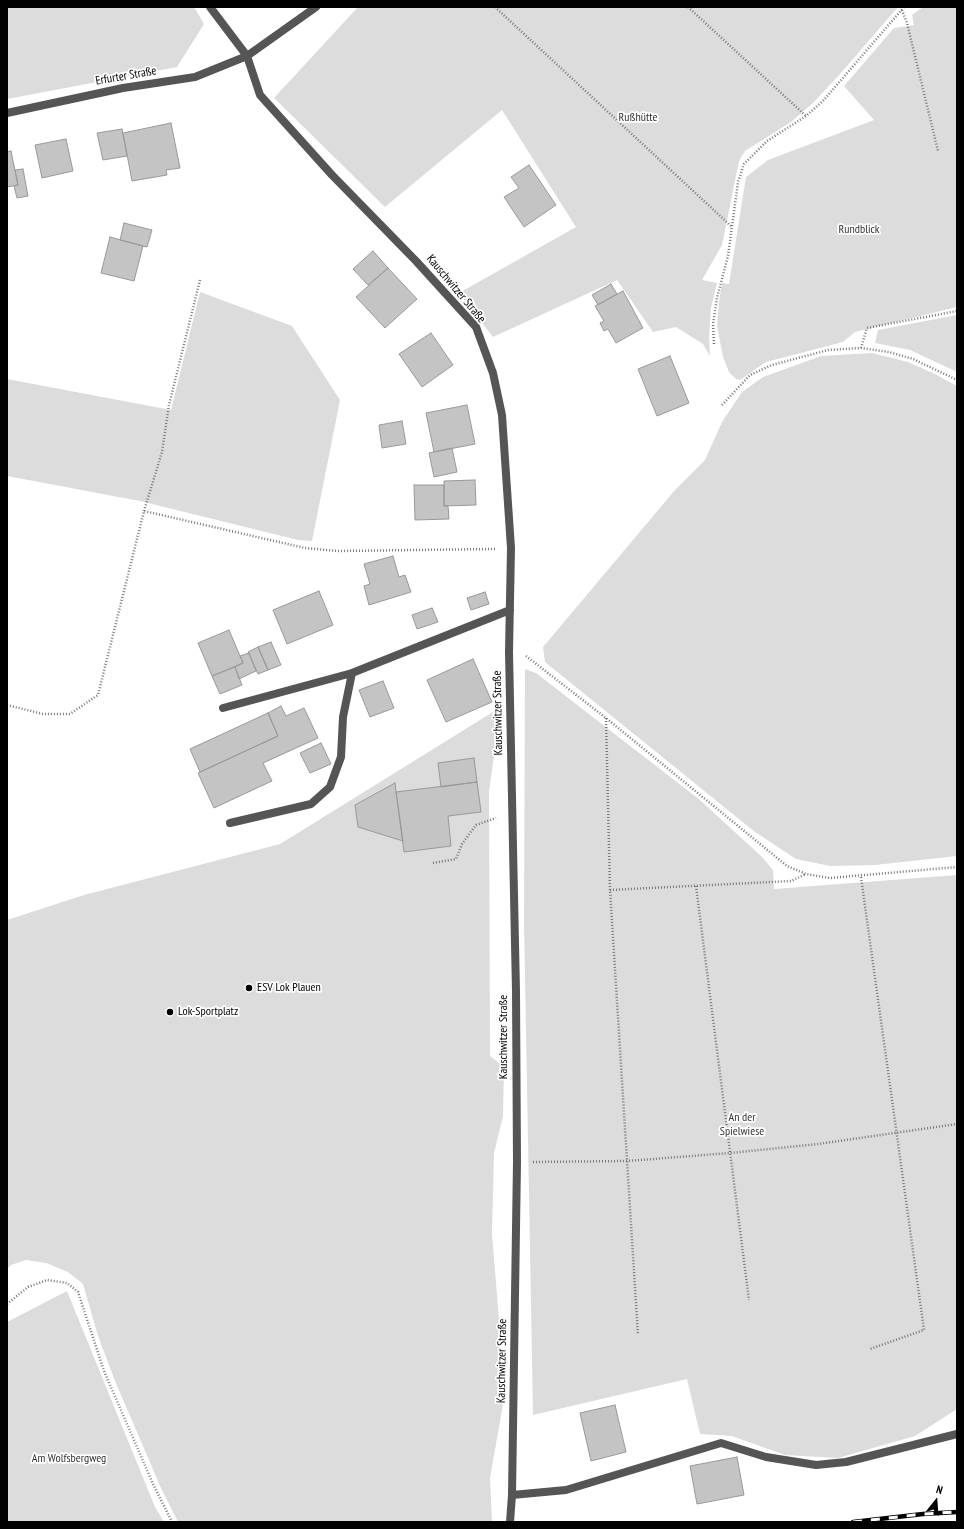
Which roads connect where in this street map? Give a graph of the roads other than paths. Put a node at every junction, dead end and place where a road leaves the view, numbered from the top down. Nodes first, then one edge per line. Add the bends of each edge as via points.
1 (210, 7) edge
2 (316, 7) edge
3 (247, 56) junction
4 (7, 113) edge
5 (510, 610) junction
6 (352, 673) junction
7 (223, 708) dead end
8 (230, 823) dead end
9 (957, 1434) edge
10 (512, 1495) junction
11 (510, 1522) edge

1 - 3 street, Kauschwitzer Straße
2 - 3 street, Erfurter Straße
3 - 4 street, Erfurter Straße via 195,77 123,88
3 - 5 street, Kauschwitzer Straße via 260,95 476,327 493,373 502,415 511,548
5 - 6 street
5 - 10 street, Kauschwitzer Straße via 517,1162
6 - 7 street
6 - 8 street via 343,717 341,757 330,787 311,804
9 - 10 street via 846,1462 816,1465 766,1457 721,1442 566,1490
10 - 11 street, Kauschwitzer Straße

